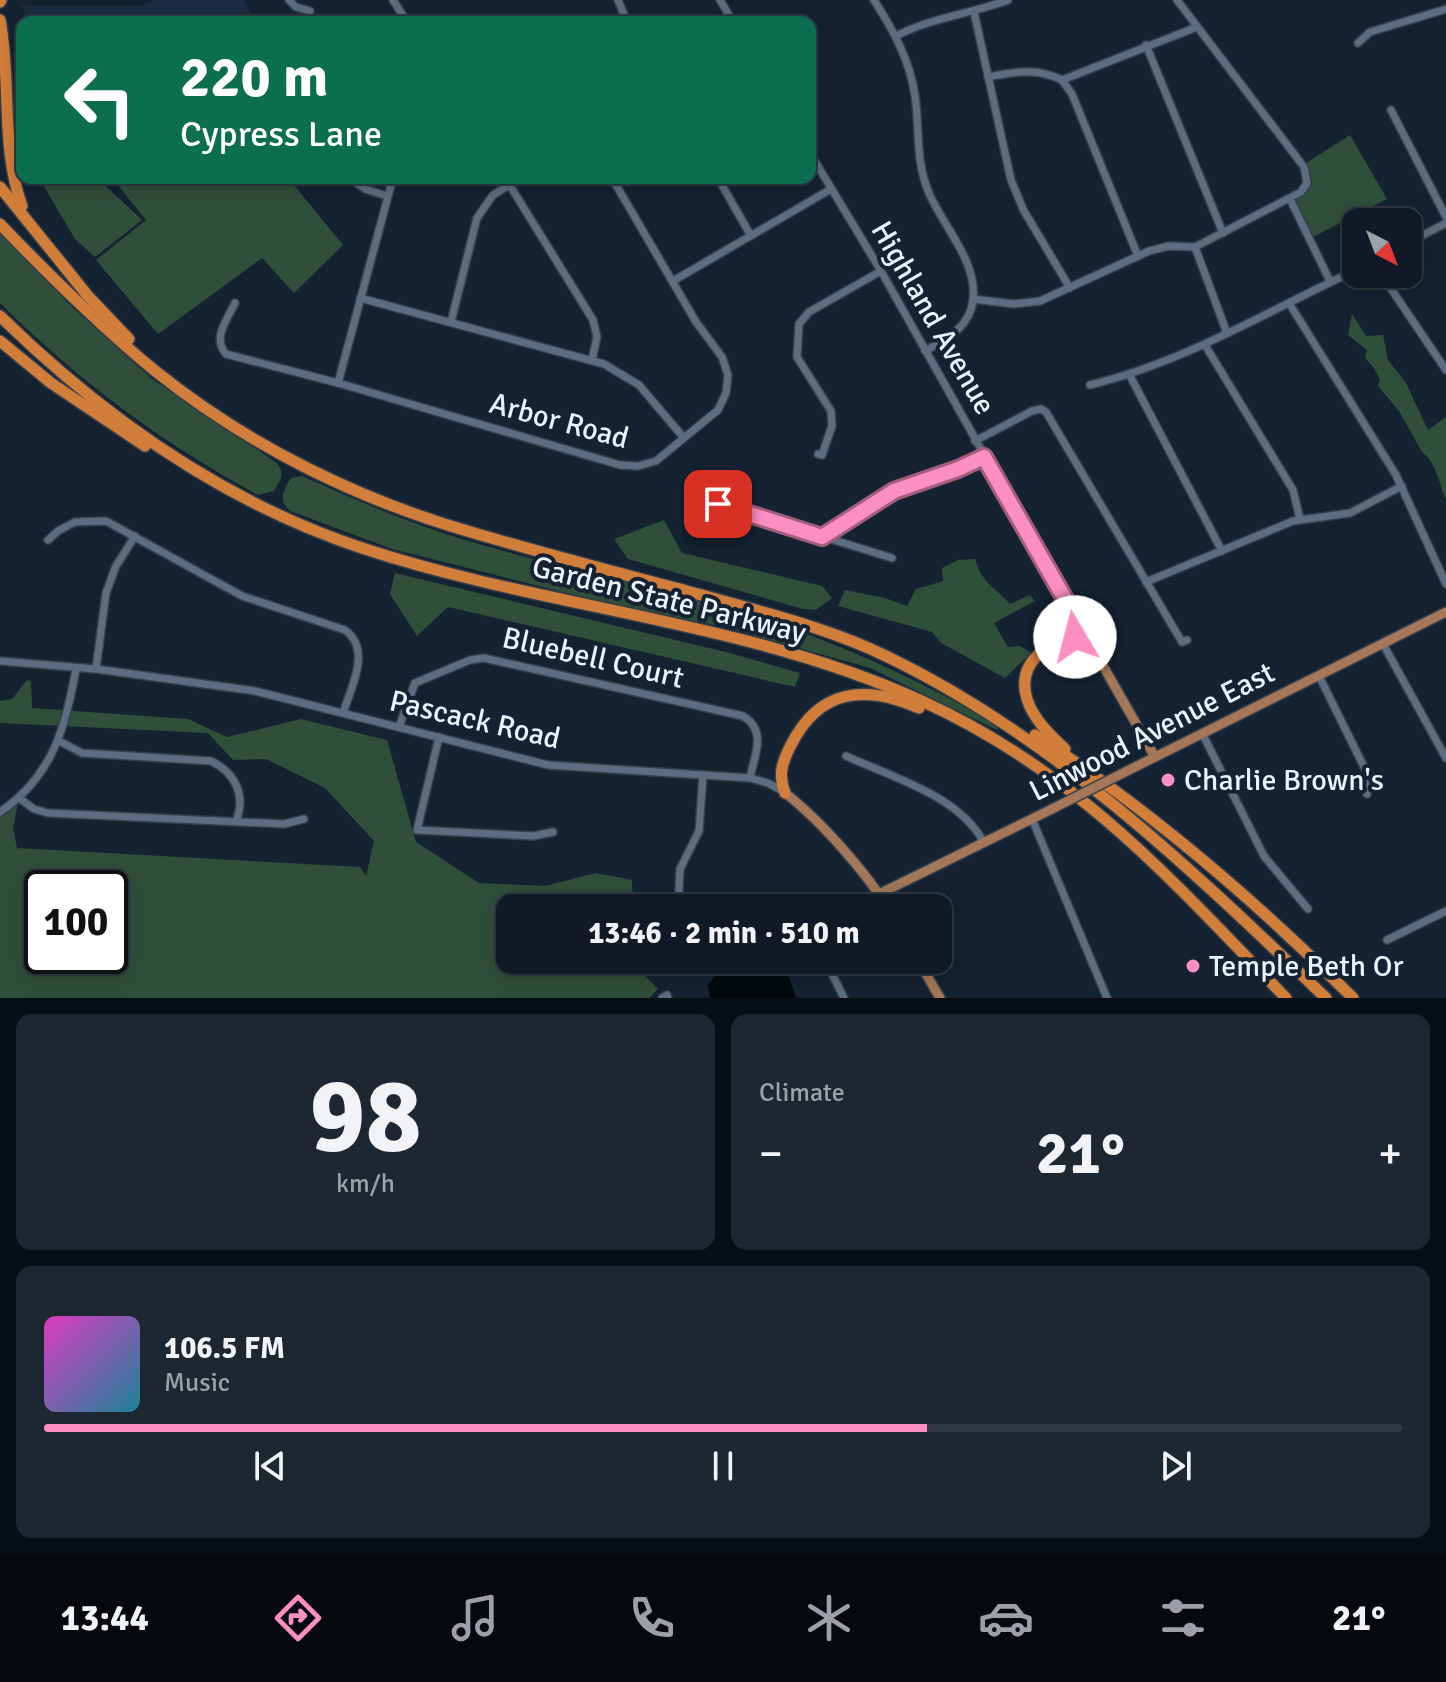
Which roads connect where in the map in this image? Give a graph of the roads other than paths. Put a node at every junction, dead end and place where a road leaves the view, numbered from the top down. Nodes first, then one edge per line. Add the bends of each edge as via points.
1 (289, 0) edge
2 (874, 0) edge
3 (1008, 0) edge
4 (1177, 0) edge
5 (1446, 9) edge
6 (310, 11) dead end
7 (974, 12) junction
8 (0, 20) edge
9 (1197, 27) junction
10 (896, 36) junction
11 (1358, 43) dead end
12 (1146, 45) junction
13 (988, 77) junction
14 (1062, 80) junction
15 (3, 103) edge
16 (1391, 110) dead end
17 (816, 163) edge
18 (358, 184) edge
19 (391, 184) edge
20 (509, 184) joint
21 (616, 184) edge
22 (721, 184) edge
23 (0, 187) edge
24 (831, 189) junction
25 (387, 196) junction
26 (1290, 199) junction
27 (1446, 217) edge
28 (30, 221) junction
29 (1446, 223) edge
30 (0, 224) edge
31 (1223, 233) junction
32 (751, 236) junction
33 (1422, 236) edge
34 (1195, 247) junction
35 (1138, 256) junction
36 (881, 271) junction
37 (1342, 276) edge
38 (673, 281) junction
39 (1330, 281) junction
40 (1070, 288) junction
41 (1390, 288) edge
42 (360, 298) junction
43 (973, 299) junction
44 (235, 303) dead end
45 (1289, 303) junction
46 (0, 316) edge
47 (451, 322) junction
48 (1227, 333) junction
49 (0, 341) edge
50 (1205, 345) junction
51 (925, 351) junction
52 (592, 360) junction
53 (1446, 370) edge
54 (1129, 374) junction
55 (338, 383) junction
56 (1090, 385) dead end
57 (194, 400) junction
58 (684, 438) junction
59 (975, 441) junction
60 (818, 454) dead end
61 (984, 457) junction
62 (206, 477) junction
63 (1402, 486) junction
64 (718, 504) dead end
65 (1300, 519) junction
66 (135, 536) junction
67 (822, 537) junction
68 (48, 540) dead end
69 (1222, 551) junction
70 (892, 558) dead end
71 (1146, 582) junction
72 (1446, 584) edge
73 (1446, 612) edge
74 (1086, 636) junction
75 (1187, 640) dead end
76 (1383, 644) junction
77 (887, 656) junction
78 (0, 661) edge
79 (76, 669) junction
80 (96, 669) junction
81 (1319, 676) junction
82 (343, 713) junction
83 (399, 727) junction
84 (1202, 733) junction
85 (989, 735) junction
86 (439, 737) junction
87 (59, 741) junction
88 (846, 756) dead end
89 (1155, 757) junction
90 (1446, 758) edge
91 (703, 775) junction
92 (750, 778) junction
93 (785, 793) junction
94 (1367, 794) dead end
95 (19, 798) junction
96 (0, 812) edge
97 (304, 819) dead end
98 (1032, 819) junction
99 (1152, 820) junction
100 (236, 821) junction
101 (553, 832) dead end
102 (984, 843) junction
103 (679, 894) edge
104 (879, 894) joint
105 (1308, 909) dead end
106 (1446, 911) edge
107 (1387, 940) dead end
108 (832, 974) edge
109 (925, 974) edge
110 (937, 997) edge
111 (844, 998) edge
112 (1107, 998) edge
113 (1286, 998) edge
114 (1326, 998) edge
115 (1353, 998) edge

1 - 6 street
2 - 10 street
3 - 7 street
4 - 9 street
5 - 11 street via 1381,28
7 - 10 street via 930,20
7 - 13 street
8 - 15 highway via 6,62
9 - 12 street
9 - 26 street via 1304,167 1305,188
10 - 43 street via 915,92 925,183 968,266
12 - 14 street
12 - 31 street
13 - 14 street via 1030,70
13 - 40 street via 1016,195
14 - 35 street
15 - 28 highway via 7,158
16 - 27 street
17 - 24 street, Highland Avenue
18 - 25 street
19 - 25 street
20 - 47 street via 487,201 477,218
20 - 52 street via 593,320 597,337
21 - 38 street, Arbor Road
22 - 32 street
23 - 28 highway
24 - 32 street
24 - 36 street, Highland Avenue
25 - 42 street
26 - 31 street
26 - 39 street
28 - 57 highway via 100,310
29 - 33 street
30 - 57 highway, Garden State Parkway via 102,324
31 - 34 street
32 - 38 street
34 - 35 street via 1169,246
34 - 48 street
35 - 40 street
36 - 51 street, Highland Avenue
36 - 60 street via 809,312 799,324 797,357 828,403 832,419 822,455
37 - 39 street
38 - 58 street, Arbor Road via 728,375 718,410
39 - 45 street
40 - 43 street via 1026,303
41 - 53 street
42 - 47 street
42 - 55 street
43 - 51 street via 959,330
44 - 55 street, Arbor Road via 219,338 226,354
45 - 48 street
45 - 63 street
46 - 62 highway, Garden State Parkway via 106,410
47 - 52 street
48 - 50 street
49 - 62 highway via 110,423 160,456
50 - 54 street
50 - 65 street via 1293,490
51 - 59 street, Highland Avenue
52 - 58 street via 639,385
54 - 56 street
54 - 69 street
55 - 58 street, Arbor Road via 620,465 648,464
57 - 77 highway, Garden State Parkway via 306,467 405,511 775,615
59 - 61 street, Highland Avenue
59 - 71 street via 1042,410
61 - 67 street via 894,491
61 - 74 street, Highland Avenue
62 - 85 highway, Garden State Parkway via 269,511 359,547 790,653 893,689
63 - 65 street via 1350,513
63 - 72 street
64 - 67 street
65 - 69 street
66 - 68 street via 106,521 86,520 66,525
66 - 80 street via 106,593
66 - 82 street via 242,596 351,634 359,658
67 - 70 street
69 - 71 street
71 - 75 street via 1182,642
73 - 76 main road, Linwood Avenue East
74 - 89 main road, Highland Avenue
74 - 99 highway via 1062,639 1039,652 1027,675 1027,700 1060,744
76 - 81 main road, Linwood Avenue East
76 - 90 street
77 - 99 highway, Garden State Parkway via 1007,717
77 - 114 highway, Garden State Parkway via 1003,721 1100,792 1183,862
78 - 79 street, Pascack Road
79 - 80 street, Pascack Road
79 - 87 street
80 - 82 street, Pascack Road via 244,689
81 - 84 main road, Linwood Avenue East
81 - 94 street via 1369,777
82 - 83 street, Pascack Road
83 - 86 street, Pascack Road
83 - 92 street, Bluebell Court via 415,683 484,658 743,716 757,735
84 - 89 main road, Linwood Avenue East
84 - 105 street via 1264,856
85 - 93 highway via 899,700 848,695 817,710 798,731 782,766
85 - 113 highway, Garden State Parkway via 1116,827
86 - 91 street, Pascack Road via 548,765
86 - 101 street via 417,830 533,836
87 - 95 street
87 - 100 street via 82,753 211,761 237,786 241,801
88 - 102 street via 954,807
89 - 98 main road, Linwood Avenue East, bridge
91 - 92 street, Pascack Road
91 - 103 street via 699,831 680,869
92 - 93 street, Pascack Road
93 - 104 main road, Pascack Road
95 - 96 street
95 - 100 street via 48,813
97 - 100 street via 284,824
98 - 102 main road, Linwood Avenue East
98 - 112 street
99 - 115 highway, Garden State Parkway
102 - 104 main road, Linwood Avenue East
106 - 107 street
108 - 111 street
109 - 110 main road

